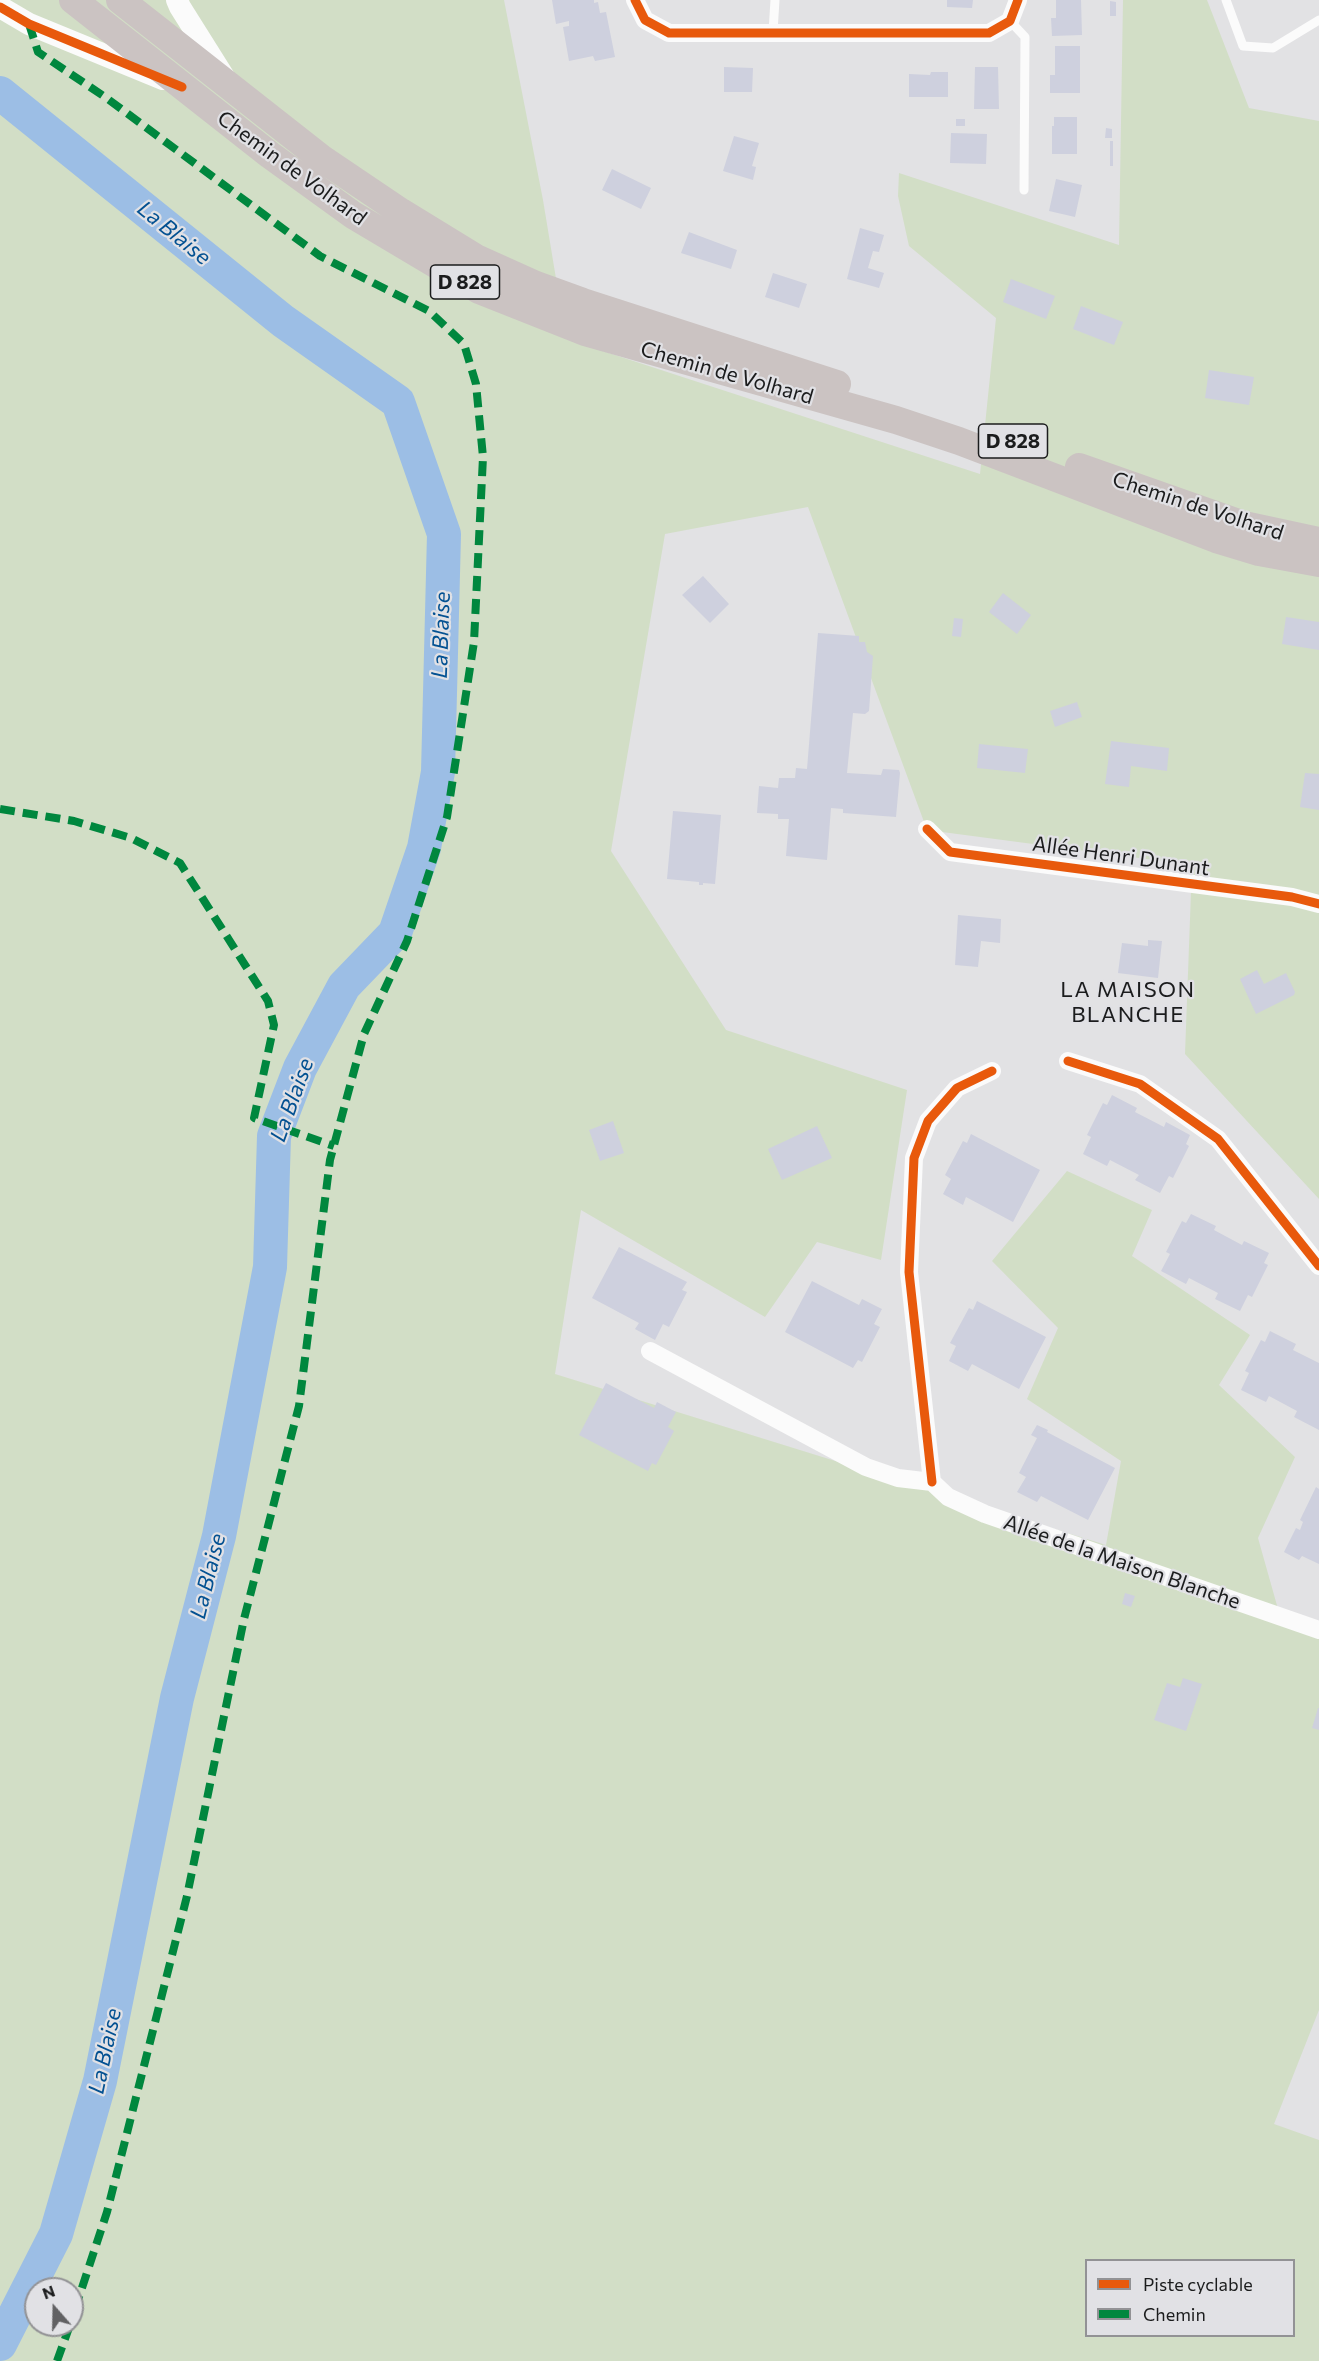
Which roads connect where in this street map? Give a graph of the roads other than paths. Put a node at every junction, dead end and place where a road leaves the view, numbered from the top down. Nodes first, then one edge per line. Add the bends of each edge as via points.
1 (73, 0) edge
2 (120, 0) edge
3 (177, 0) edge
4 (635, 0) edge
5 (775, 0) edge
6 (1018, 0) edge
7 (1226, 0) edge
8 (0, 7) edge
9 (1319, 20) edge
10 (1010, 21) junction
11 (773, 32) junction
12 (182, 87) junction
13 (232, 88) junction
14 (1024, 190) dead end
15 (1319, 541) edge
16 (1319, 563) edge
17 (927, 829) dead end
18 (1319, 904) edge
19 (1068, 1061) dead end
20 (992, 1071) dead end
21 (1319, 1266) edge
22 (650, 1351) dead end
23 (932, 1482) junction
24 (1319, 1630) edge

1 - 12 main road, D 828
2 - 13 main road, D 828
3 - 13 street
4 - 11 street via 645,20 669,33
5 - 11 lane
6 - 10 street
7 - 9 lane via 1243,46 1273,48
8 - 12 street via 29,24
10 - 11 street via 989,33
10 - 14 lane via 1025,38
12 - 16 main road, Chemin de Volhard / D 828 via 353,216 478,290 540,316 896,420 1216,539
13 - 15 main road, Chemin de Volhard / D 828 via 321,158 401,212 476,258 536,285 771,364 938,414 1210,515
17 - 18 street, Allée Henri Dunant via 950,852 1292,897
19 - 21 street via 1140,1084 1218,1139
20 - 23 street via 957,1088 928,1121 914,1158 909,1272
22 - 23 street via 866,1467 898,1478
23 - 24 street, Allée de la Maison Blanche via 948,1497 984,1514

